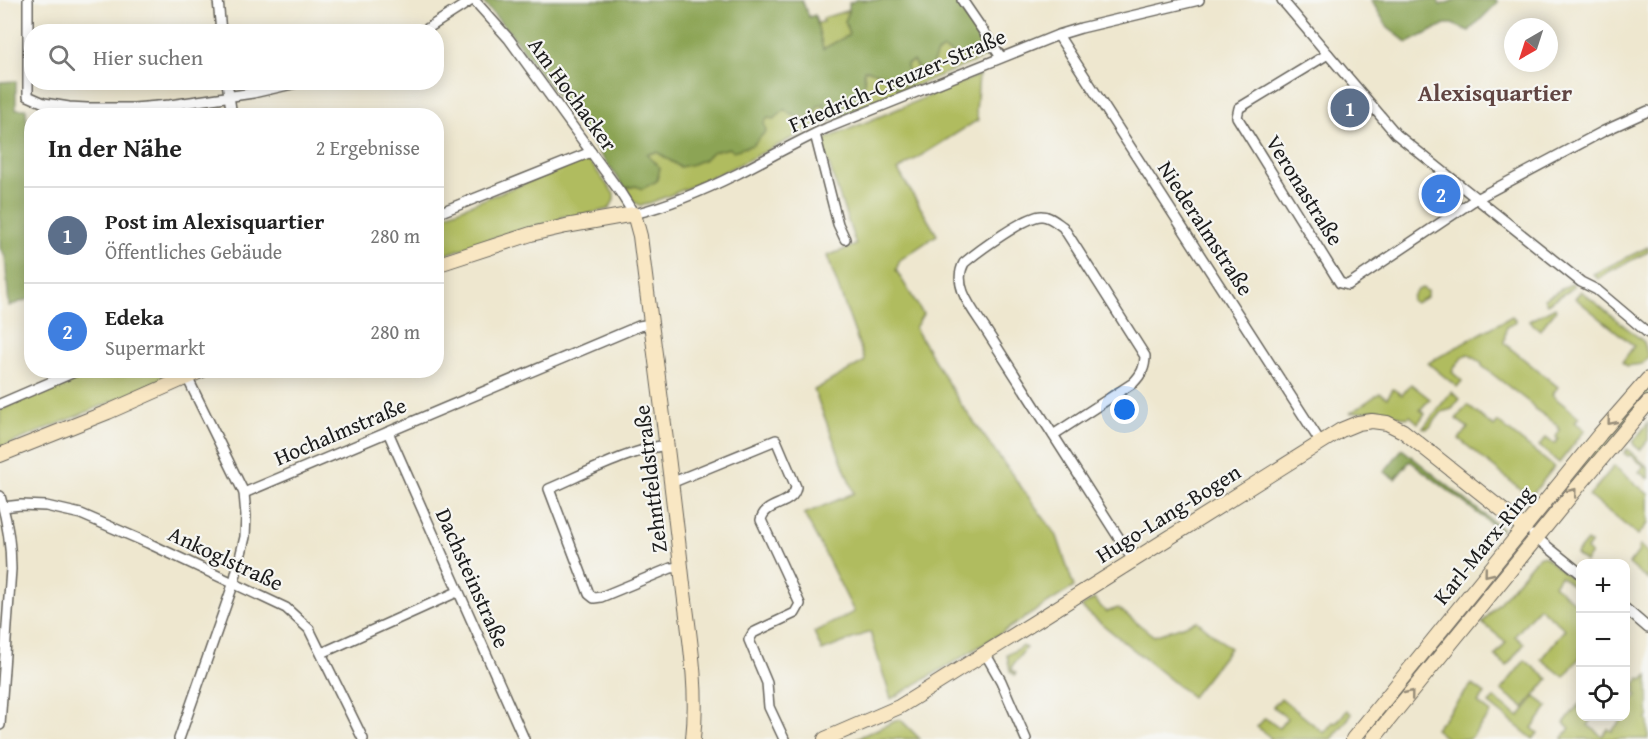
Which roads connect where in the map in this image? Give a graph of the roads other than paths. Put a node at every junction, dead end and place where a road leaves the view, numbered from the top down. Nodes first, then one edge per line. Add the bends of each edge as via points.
1 (28, 0) edge
2 (218, 0) edge
3 (473, 0) edge
4 (962, 0) edge
5 (1199, 0) edge
6 (1282, 0) edge
7 (1180, 2) edge
8 (28, 24) edge
9 (220, 24) edge
10 (435, 24) edge
11 (1058, 35) junction
12 (1328, 54) junction
13 (1001, 57) junction
14 (28, 90) edge
15 (228, 90) edge
16 (266, 90) edge
17 (229, 96) junction
18 (87, 108) edge
19 (87, 108) edge
20 (231, 108) edge
21 (1648, 111) edge
22 (815, 134) junction
23 (591, 152) junction
24 (1476, 199) junction
25 (444, 211) edge
26 (634, 214) junction
27 (845, 239) dead end
28 (444, 262) edge
29 (651, 324) junction
30 (1648, 333) edge
31 (60, 378) edge
32 (185, 378) edge
33 (187, 378) edge
34 (1648, 378) edge
35 (1648, 403) edge
36 (0, 404) edge
37 (388, 432) junction
38 (1053, 435) junction
39 (1321, 443) junction
40 (667, 445) junction
41 (0, 455) edge
42 (671, 483) junction
43 (243, 494) junction
44 (0, 496) edge
45 (3, 507) junction
46 (1525, 528) junction
47 (1537, 538) junction
48 (1133, 560) junction
49 (681, 567) junction
50 (1576, 569) edge
51 (234, 582) junction
52 (458, 592) junction
53 (1630, 612) edge
54 (1648, 628) edge
55 (322, 653) junction
56 (985, 653) junction
57 (0, 725) edge
58 (179, 739) edge
59 (363, 739) edge
60 (524, 739) edge
61 (693, 739) edge
62 (784, 739) edge
63 (825, 739) edge
64 (1026, 739) edge
65 (1353, 739) edge
66 (1373, 739) edge

1 - 8 street
2 - 9 street
3 - 10 street
3 - 23 street, Am Hochacker via 508,39
4 - 13 street
5 - 7 street, Friedrich-Creuzer-Straße
6 - 12 street
7 - 11 street, Friedrich-Creuzer-Straße
11 - 13 street, Friedrich-Creuzer-Straße
11 - 39 street, Niederalmstraße
12 - 24 street via 1396,134
12 - 24 street, Veronastraße via 1239,108 1237,117 1340,283 1348,285
13 - 22 street, Friedrich-Creuzer-Straße
14 - 18 street via 28,96 44,103
15 - 17 street
16 - 17 street
17 - 19 street via 170,105
17 - 20 street
21 - 24 street via 1604,130
22 - 26 street, Friedrich-Creuzer-Straße via 735,175
22 - 27 street
23 - 25 street
23 - 26 street, Am Hochacker
24 - 30 street
26 - 28 street via 531,234
26 - 29 street, Zehntfeldstraße
29 - 37 street, Hochalmstraße
29 - 40 street, Zehntfeldstraße
31 - 36 street
32 - 41 street
33 - 43 street
34 -> 46 street, Karl-Marx-Ring
47 -> 35 street, Karl-Marx-Ring
37 - 43 street, Hochalmstraße
37 - 52 street, Dachsteinstraße
38 - 38 street via 976,314 960,279 960,270 970,258 1031,218 1043,215 1063,227 1145,356 1139,377
38 - 48 street
39 - 46 street, Hugo-Lang-Bogen via 1358,423 1379,421 1395,427 1409,434
39 - 48 street, Hugo-Lang-Bogen
40 - 42 street, Zehntfeldstraße
40 - 49 street via 625,457 549,489 589,594 594,598
42 - 49 street, Zehntfeldstraße
42 - 62 street via 776,440 796,492 766,509 762,520 800,604 795,613 757,631 750,645 766,683 769,707
43 - 51 street via 245,537
44 - 45 street
45 - 51 street, Ankoglstraße via 32,505 81,514
45 - 57 street via 11,569
46 - 47 street
46 -> 65 street, Karl-Marx-Ring
47 - 50 street
66 -> 47 street, Karl-Marx-Ring
48 - 56 street, Hugo-Lang-Bogen
49 - 61 street, Zehntfeldstraße via 693,675
51 - 55 street, Ankoglstraße via 294,613 309,629
51 - 58 street
52 - 55 street
52 - 60 street, Dachsteinstraße
53 - 54 street
55 - 59 street, Ankoglstraße
56 - 63 street, Hugo-Lang-Bogen via 899,706
56 - 64 street

